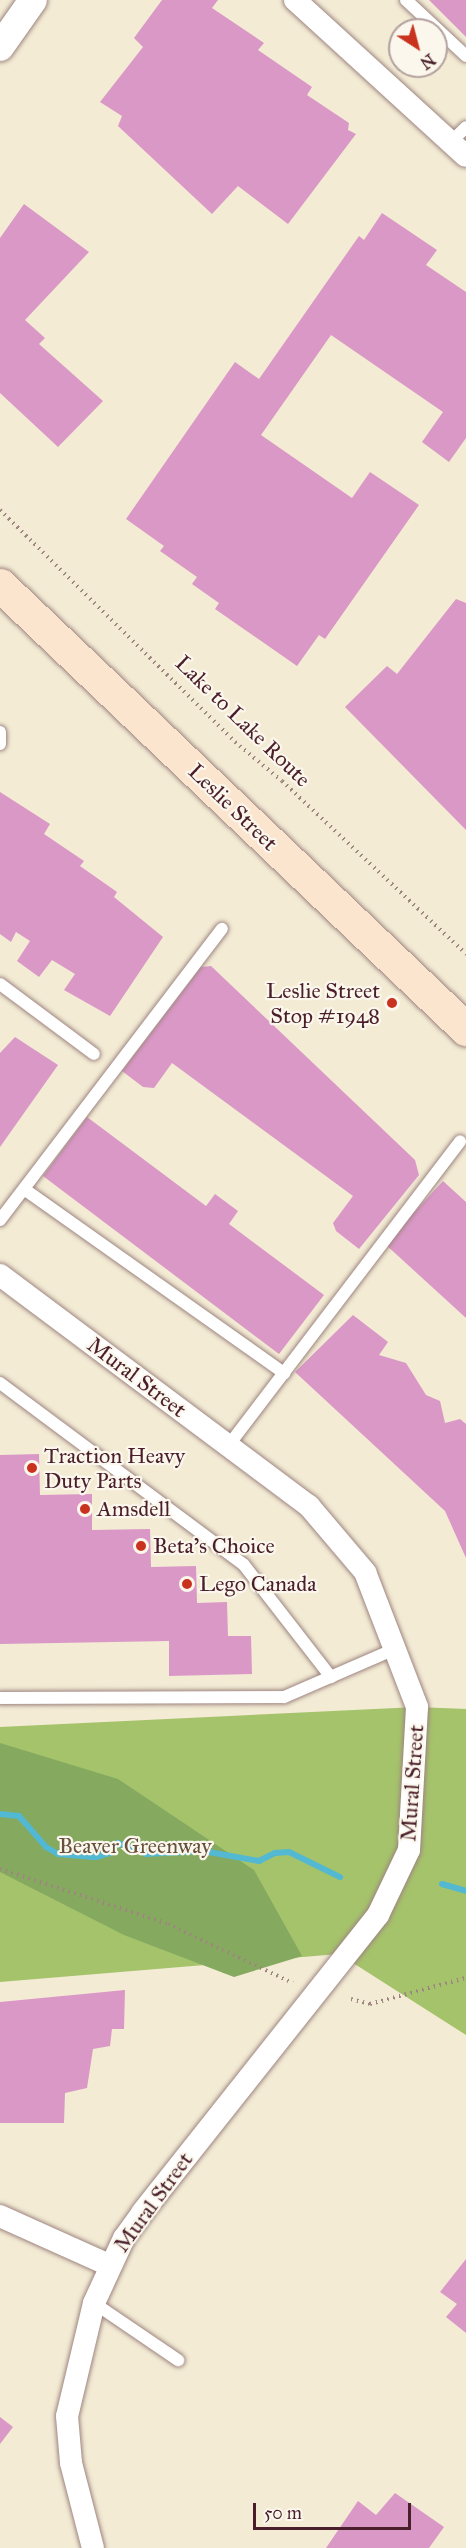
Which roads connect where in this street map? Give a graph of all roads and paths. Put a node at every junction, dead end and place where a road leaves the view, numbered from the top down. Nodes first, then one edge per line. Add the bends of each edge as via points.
1 (33, 0) edge
2 (295, 0) edge
3 (406, 0) edge
4 (0, 47) edge
5 (466, 56) edge
6 (461, 142) edge
7 (0, 510) edge
8 (0, 585) edge
9 (0, 732) edge
10 (0, 744) edge
11 (222, 929) dead end
12 (466, 954) edge
13 (0, 984) edge
14 (466, 1029) edge
15 (94, 1054) dead end
16 (460, 1141) dead end
17 (24, 1189) junction
18 (0, 1220) edge
19 (0, 1275) edge
20 (284, 1373) junction
21 (0, 1383) edge
22 (228, 1446) junction
23 (395, 1650) junction
24 (331, 1677) junction
25 (0, 1698) edge
26 (0, 1869) edge
27 (466, 1978) edge
28 (292, 1983) dead end
29 (351, 1999) dead end
30 (0, 2216) edge
31 (109, 2265) junction
32 (94, 2303) junction
33 (178, 2360) dead end
34 (93, 2548) edge

1 - 4 street
2 - 6 street
3 - 5 lane
7 - 12 path, Lake to Lake Route via 235,742
8 - 14 main road, Leslie Street
9 - 10 lane
11 - 17 lane
13 - 15 lane
16 - 20 lane
17 - 18 lane
17 - 20 lane
19 - 22 street, Mural Street
20 - 22 lane
21 - 24 lane via 243,1565
22 - 23 street, Mural Street via 309,1506 364,1572
23 - 24 lane
23 - 31 street, Mural Street via 417,1707 409,1850 378,1915 143,2212
24 - 25 lane via 284,1697
26 - 28 path via 168,1924
27 - 29 path via 370,2004
30 - 31 street
31 - 32 street, Mural Street
32 - 33 lane
32 - 34 street, Mural Street via 67,2416 71,2463

